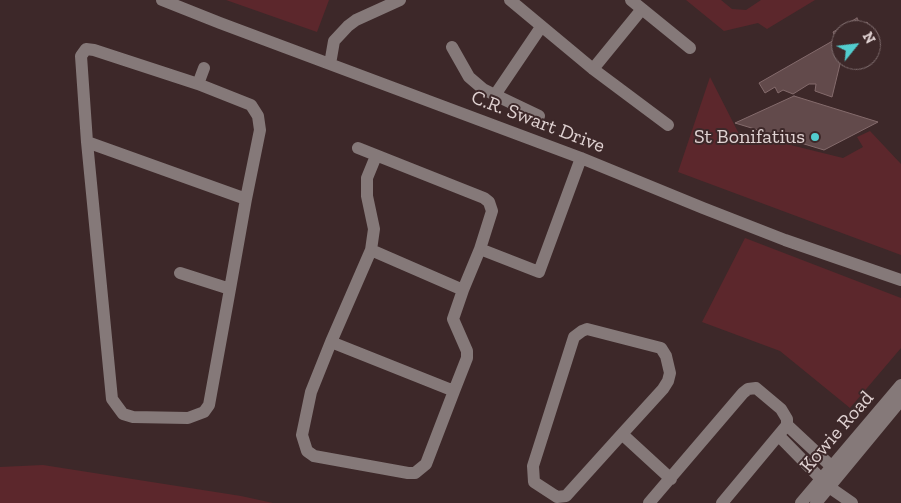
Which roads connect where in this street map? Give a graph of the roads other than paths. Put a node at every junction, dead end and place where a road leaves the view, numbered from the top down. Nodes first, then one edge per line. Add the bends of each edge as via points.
1 (162, 0) edge
2 (400, 0) edge
3 (510, 0) edge
4 (632, 0) edge
5 (642, 9) junction
6 (541, 27) junction
7 (452, 47) dead end
8 (690, 48) dead end
9 (330, 64) junction
10 (204, 68) dead end
11 (593, 69) junction
12 (198, 84) junction
13 (495, 95) junction
14 (539, 116) dead end
15 (668, 125) dead end
16 (87, 142) junction
17 (358, 148) dead end
18 (376, 156) junction
19 (581, 158) junction
20 (246, 199) junction
21 (480, 249) junction
22 (371, 250) junction
23 (180, 273) dead end
24 (901, 280) edge
25 (230, 289) junction
26 (463, 290) junction
27 (331, 342) junction
28 (901, 385) edge
29 (454, 391) junction
30 (901, 400) edge
31 (787, 425) junction
32 (622, 434) junction
33 (780, 436) junction
34 (835, 472) junction
35 (671, 479) junction
36 (825, 483) junction
37 (848, 500) edge
38 (649, 503) edge
39 (722, 503) edge
40 (801, 503) edge
41 (816, 503) edge

1 - 9 street, C.R. Swart Drive
2 - 9 street via 348,26 334,41
3 - 6 street
4 - 5 street
5 - 8 street
5 - 11 street
6 - 11 street
6 - 13 street
7 - 13 street via 469,77
9 - 19 street, C.R. Swart Drive
10 - 12 street
11 - 15 street
12 - 16 street via 86,49 81,56
12 - 20 street via 251,105 258,116 260,130
13 - 14 street
16 - 20 street
16 - 25 street via 112,399 123,414 188,418 204,412 209,405
17 - 18 street
18 - 21 street via 489,202 492,211
18 - 22 street via 367,178 374,229
19 - 21 street via 539,272
19 - 24 street, C.R. Swart Drive via 784,240
20 - 25 street
21 - 26 street
22 - 26 street
22 - 27 street
23 - 25 street
26 - 29 street via 453,319 467,358
27 - 29 street
27 - 29 street via 311,392 302,435 307,451 314,456 415,472 426,464
28 - 34 street, Kowie Road
30 - 34 street, Kowie Road
31 - 33 street
31 - 34 street
31 - 35 street via 781,410 761,390 748,389
32 - 32 street via 566,496 557,497 534,482 533,466 574,337 587,329 660,348 666,356 670,373 668,381
32 - 35 street
33 - 36 street
33 - 39 street
34 - 36 street, Kowie Road
34 - 37 street
35 - 38 street
36 - 37 street
36 - 40 street, Kowie Road
36 - 41 street, Kowie Road

